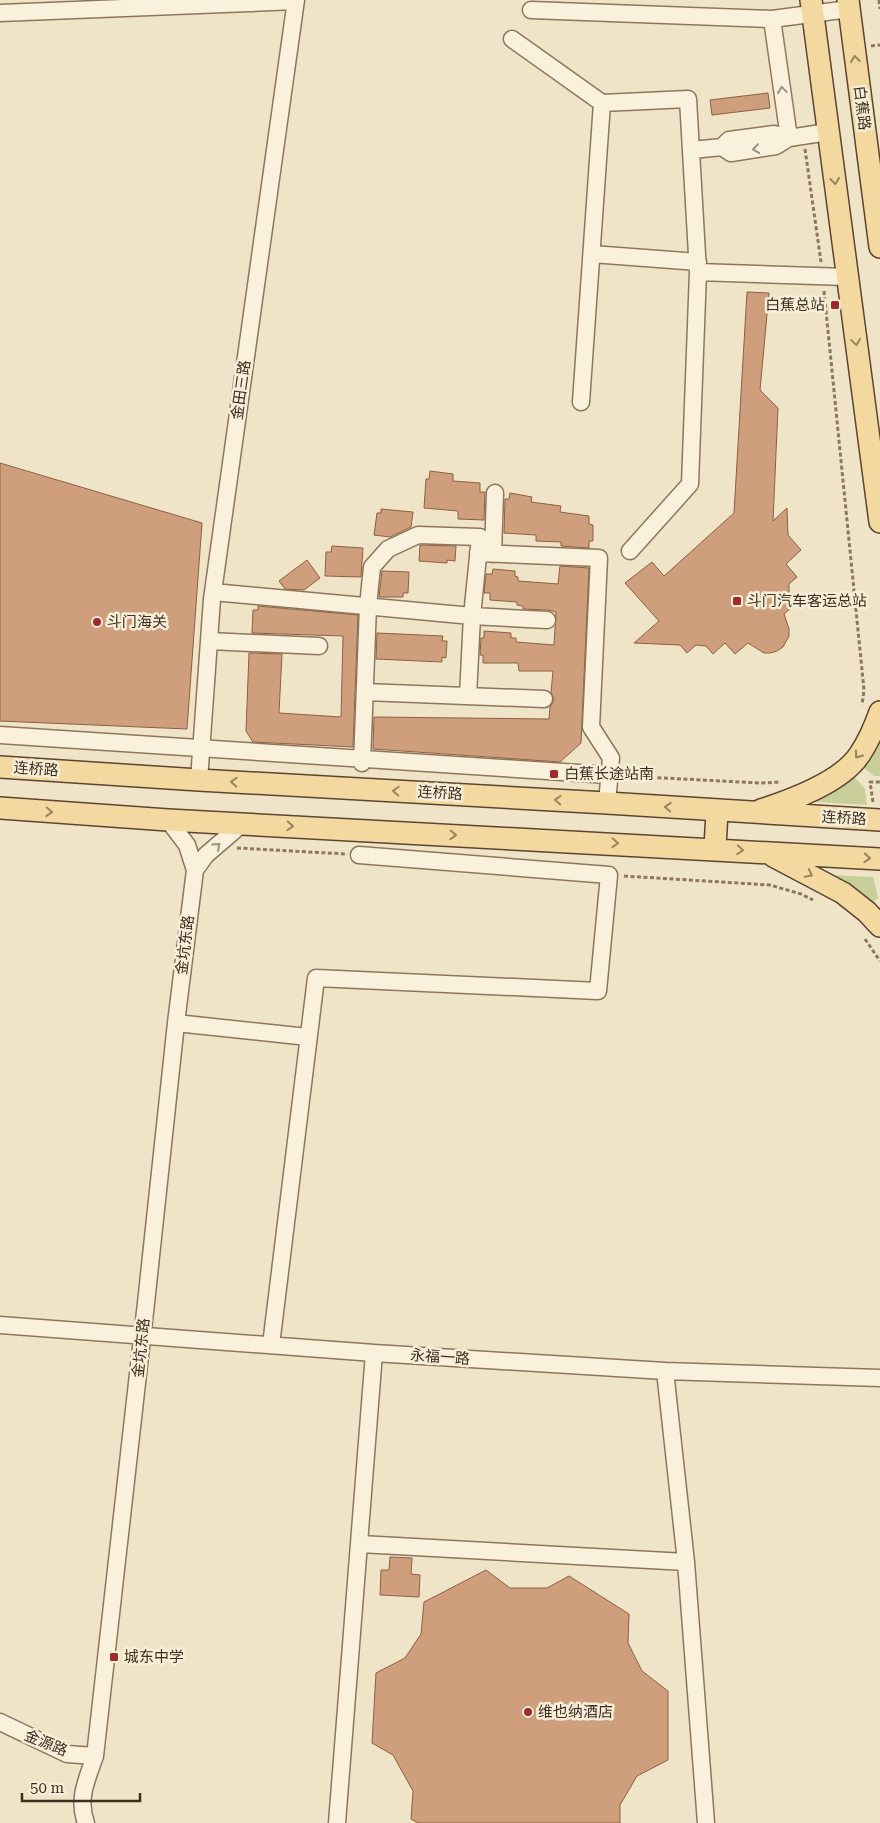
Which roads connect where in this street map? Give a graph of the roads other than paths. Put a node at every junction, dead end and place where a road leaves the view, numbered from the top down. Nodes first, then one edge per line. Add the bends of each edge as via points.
1 (296, 1) edge
2 (848, 4) edge
3 (812, 7) edge
4 (531, 10) dead end
5 (0, 13) edge
6 (772, 18) junction
7 (512, 38) dead end
8 (602, 102) junction
9 (828, 132) junction
10 (796, 137) junction
11 (692, 150) junction
12 (880, 246) edge
13 (592, 254) junction
14 (698, 267) junction
15 (847, 277) junction
16 (581, 402) dead end
17 (494, 493) dead end
18 (880, 522) edge
19 (630, 551) dead end
20 (486, 553) junction
21 (213, 592) junction
22 (368, 606) junction
23 (472, 616) junction
24 (547, 620) dead end
25 (209, 641) junction
26 (319, 646) dead end
27 (365, 692) junction
28 (468, 696) junction
29 (544, 699) dead end
30 (871, 712) edge
31 (0, 735) edge
32 (202, 748) junction
33 (362, 763) dead end
34 (0, 767) edge
35 (609, 775) junction
36 (199, 780) junction
37 (607, 803) junction
38 (0, 808) edge
39 (717, 811) junction
40 (751, 813) junction
41 (168, 820) junction
42 (880, 820) edge
43 (242, 824) junction
44 (715, 848) junction
45 (766, 852) junction
46 (359, 855) road end
47 (880, 858) edge
48 (195, 870) junction
49 (880, 926) edge
50 (176, 1023) junction
51 (308, 1037) junction
52 (0, 1325) edge
53 (142, 1336) junction
54 (270, 1345) junction
55 (374, 1353) junction
56 (665, 1371) junction
57 (880, 1378) edge
58 (360, 1544) junction
59 (686, 1562) junction
60 (0, 1722) edge
61 (95, 1756) junction
62 (86, 1823) edge
63 (337, 1823) edge
64 (706, 1823) edge

1 - 5 street
1 - 21 street, 金田三路
2 - 3 street
12 -> 2 main road, 白蕉路
3 - 6 street
3 - 9 main road
4 - 6 street
10 -> 6 street
7 - 8 street
8 - 11 street via 688,99
8 - 13 street
9 - 10 street
9 -> 15 main road
10 - 11 street via 776,146 731,153 722,147
11 - 14 street
13 - 14 street
13 - 16 street
14 - 15 street
14 - 19 street via 690,484
15 -> 18 main road
17 - 20 street
20 - 22 street via 480,536 418,535 388,549 372,567
20 - 23 street
20 - 35 street via 599,558 591,727 611,758
21 - 22 street
21 - 25 street, 金田三路
22 - 23 street
22 - 27 street
23 - 24 street
23 - 28 street
25 - 26 street
25 - 32 street, 金田三路
27 - 28 street
27 - 33 street
28 - 29 street
30 -> 40 main road via 860,755 840,774 778,804
31 - 32 street
32 - 35 street
32 - 36 street, 金田三路
34 - 36 main road, 连桥路
35 - 37 street
37 -> 36 main road, 连桥路
39 -> 37 main road, 连桥路
38 -> 41 main road
39 - 40 main road, 连桥路
39 - 44 main road
40 - 42 main road, 连桥路
41 - 43 main road
41 - 48 street, 金坑东路 via 187,845
43 -> 44 main road
48 -> 43 street via 206,855
44 -> 45 main road
45 -> 47 main road
45 -> 49 main road via 843,893
46 - 51 street via 609,875 598,991 316,978
48 - 50 street, 金坑东路
50 - 51 street
50 - 53 street, 金坑东路
51 - 54 street
52 - 53 street, 永福一路
53 - 54 street, 永福一路
53 - 61 street, 金坑东路
54 - 55 street, 永福一路
55 - 56 street, 永福一路
55 - 58 street
56 - 57 street, 永福一路
56 - 59 street
58 - 59 street
58 - 63 street
59 - 64 street
60 - 61 street, 金源路 via 67,1754
61 - 62 street, 金坑东路 via 83,1789

